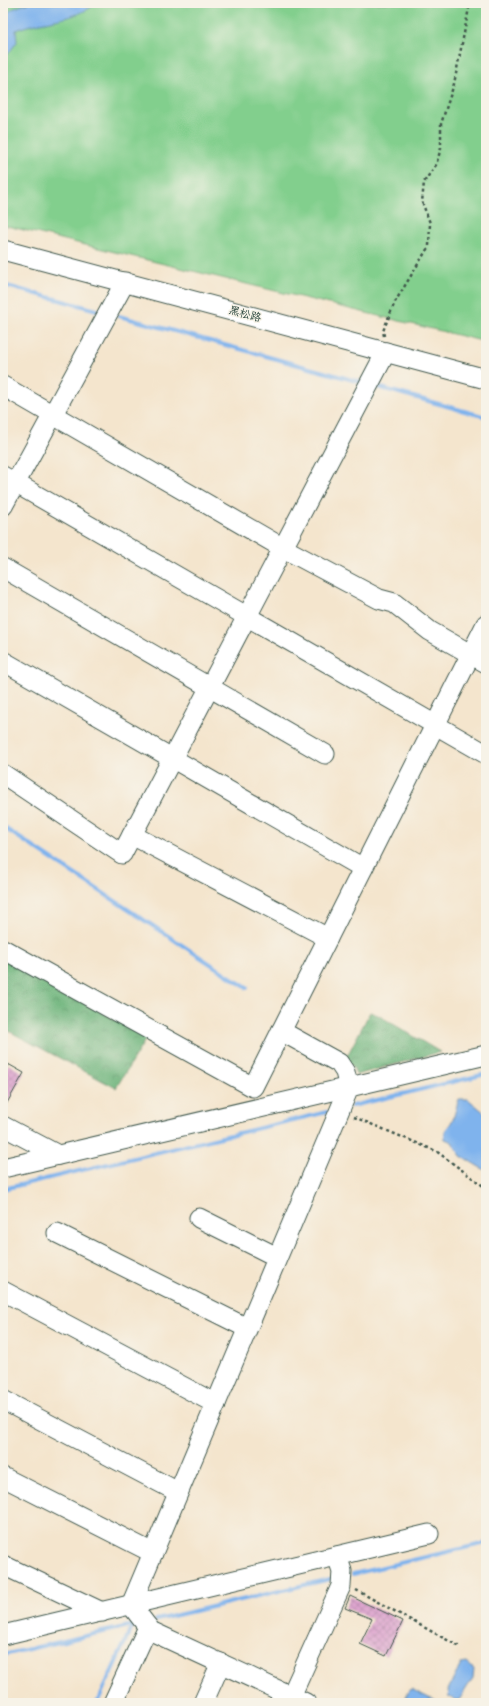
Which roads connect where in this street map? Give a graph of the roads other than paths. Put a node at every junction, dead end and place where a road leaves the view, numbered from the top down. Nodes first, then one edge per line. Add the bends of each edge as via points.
1 (3, 250) edge
2 (125, 282) junction
3 (386, 352) junction
4 (486, 379) edge
5 (3, 386) edge
6 (53, 416) junction
7 (9, 479) edge
8 (3, 506) edge
9 (283, 548) junction
10 (3, 568) edge
11 (247, 616) junction
12 (486, 624) edge
13 (478, 659) edge
14 (3, 661) edge
15 (210, 687) junction
16 (435, 724) junction
17 (325, 754) dead end
18 (486, 754) edge
19 (172, 758) junction
20 (3, 774) edge
21 (132, 835) junction
22 (363, 868) junction
23 (328, 938) junction
24 (3, 949) edge
25 (280, 1031) junction
26 (486, 1056) edge
27 (349, 1088) junction
28 (3, 1126) edge
29 (58, 1155) junction
30 (3, 1168) edge
31 (199, 1218) dead end
32 (56, 1233) dead end
33 (277, 1257) junction
34 (3, 1291) edge
35 (247, 1328) junction
36 (3, 1400) edge
37 (216, 1404) junction
38 (3, 1477) edge
39 (178, 1492) junction
40 (429, 1534) dead end
41 (153, 1553) junction
42 (337, 1556) junction
43 (3, 1565) edge
44 (131, 1605) junction
45 (102, 1612) junction
46 (148, 1627) junction
47 (3, 1635) edge
48 (221, 1663) junction
49 (295, 1701) edge
50 (114, 1703) edge
51 (203, 1703) edge

1 - 2 street, 黑松路
2 - 3 street, 黑松路
2 - 6 street
3 - 4 street, 黑松路
3 - 9 street
5 - 6 street
6 - 7 street
6 - 9 street
7 - 8 street
7 - 11 street
9 - 11 street
9 - 13 street via 379,600 394,603 430,630
10 - 15 street
11 - 15 street
11 - 16 street
12 - 13 street
13 - 16 street
14 - 19 street
15 - 17 street
15 - 19 street
16 - 18 street
16 - 22 street
19 - 21 street
19 - 22 street
20 - 21 street via 122,854
21 - 23 street
22 - 23 street
23 - 25 street
24 - 25 street via 253,1087
25 - 27 street via 339,1063 345,1072
26 - 27 street
27 - 29 street
27 - 33 street
28 - 29 street
29 - 30 street
31 - 33 street
32 - 35 street
33 - 35 street
34 - 37 street
35 - 37 street
36 - 39 street
37 - 39 street
38 - 41 street
39 - 41 street
40 - 42 street
41 - 44 street
42 - 44 street
42 - 49 street via 342,1571 342,1582
43 - 45 street
44 - 45 street
44 - 46 street
45 - 47 street
46 - 48 street via 151,1631
46 - 50 street
48 - 49 street
48 - 51 street

